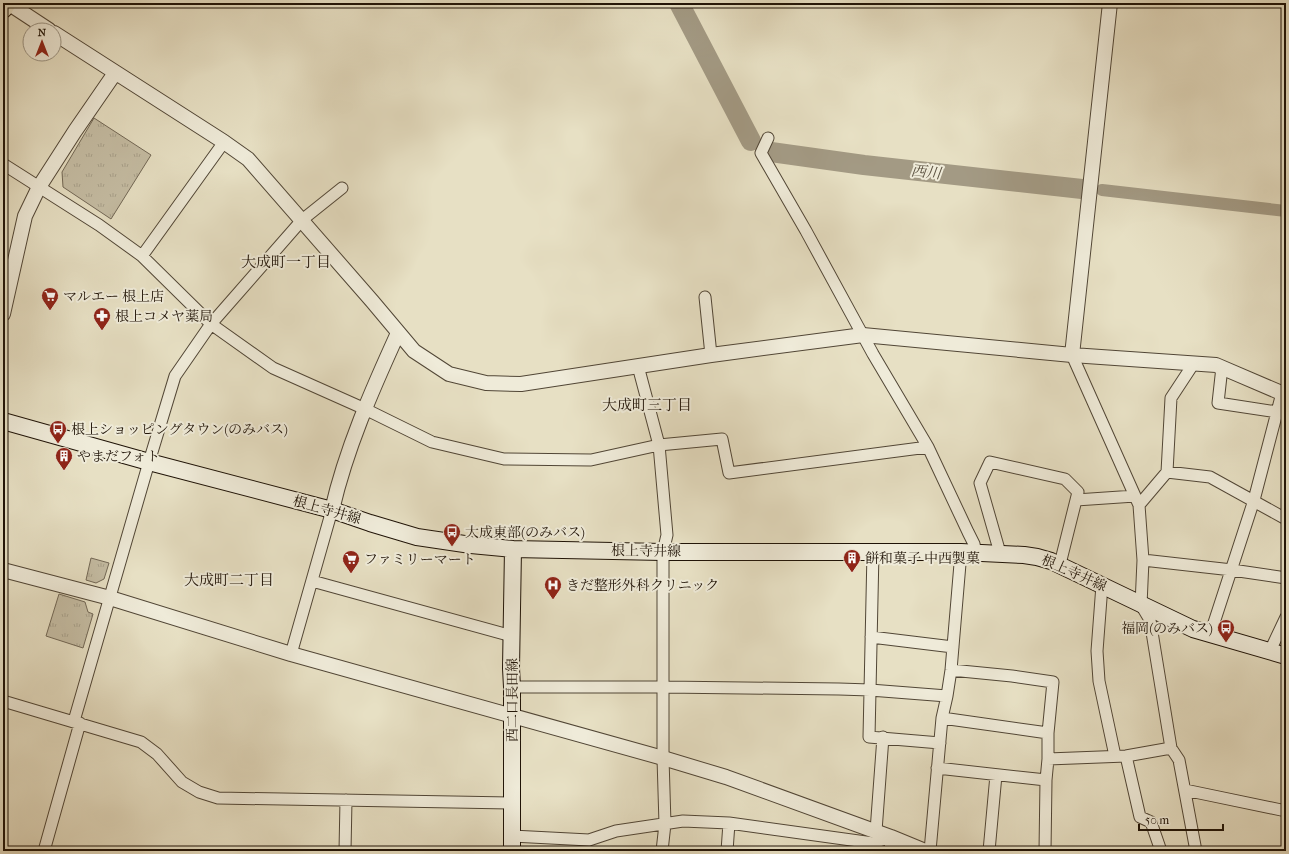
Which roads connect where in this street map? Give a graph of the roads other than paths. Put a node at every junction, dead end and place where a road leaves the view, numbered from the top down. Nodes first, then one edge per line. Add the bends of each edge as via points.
1 (8, 3) edge
2 (1110, 3) edge
3 (3, 9) edge
4 (37, 22) edge
5 (62, 38) edge
6 (115, 73) junction
7 (768, 138) dead end
8 (224, 142) junction
9 (3, 164) edge
10 (39, 187) junction
11 (342, 188) dead end
12 (302, 220) junction
13 (142, 256) junction
14 (705, 297) dead end
15 (3, 314) edge
16 (211, 324) junction
17 (398, 333) junction
18 (863, 335) junction
19 (711, 355) junction
20 (1072, 355) junction
21 (1194, 363) junction
22 (638, 366) junction
23 (1222, 367) junction
24 (1284, 394) edge
25 (365, 410) junction
26 (1277, 412) junction
27 (3, 421) edge
28 (659, 445) junction
29 (928, 447) junction
30 (149, 462) junction
31 (1167, 472) junction
32 (1076, 500) junction
33 (1254, 500) junction
34 (1137, 501) junction
35 (332, 510) junction
36 (1286, 519) edge
37 (513, 549) junction
38 (664, 552) junction
39 (873, 552) junction
40 (968, 553) junction
41 (1000, 554) junction
42 (1144, 560) junction
43 (1060, 564) junction
44 (3, 570) edge
45 (1232, 570) junction
46 (1286, 578) edge
47 (312, 581) junction
48 (1102, 585) junction
49 (110, 598) junction
50 (1141, 605) junction
51 (1286, 617) edge
52 (1210, 635) junction
53 (512, 636) junction
54 (871, 637) junction
55 (953, 647) junction
56 (1270, 651) junction
57 (291, 654) junction
58 (1286, 656) edge
59 (951, 670) junction
60 (512, 687) junction
61 (664, 687) junction
62 (870, 690) junction
63 (947, 696) junction
64 (3, 701) edge
65 (512, 716) junction
66 (942, 718) junction
67 (77, 722) junction
68 (1048, 733) junction
69 (883, 737) junction
70 (940, 743) junction
71 (1171, 748) junction
72 (1121, 756) junction
73 (663, 758) junction
74 (1048, 759) junction
75 (937, 768) junction
76 (996, 775) junction
77 (1046, 780) junction
78 (1184, 790) junction
79 (346, 800) junction
80 (512, 804) junction
81 (1286, 811) edge
82 (729, 823) junction
83 (665, 824) junction
84 (876, 831) junction
85 (891, 837) junction
86 (512, 844) edge
87 (44, 851) edge
88 (345, 851) edge
89 (662, 851) edge
90 (727, 851) edge
91 (890, 851) edge
92 (924, 851) edge
93 (930, 851) edge
94 (989, 851) edge
95 (1045, 851) edge
96 (1161, 851) edge
97 (1196, 851) edge

1 - 3 main road
1 - 4 street
2 - 20 street
5 - 6 street
6 - 8 street
6 - 10 street
7 - 18 street via 761,153
8 - 12 street via 248,159
8 - 13 street
9 - 10 street
10 - 13 street
10 - 15 street via 25,216
11 - 12 street
12 - 16 street
12 - 17 street
13 - 16 street
14 - 19 street
16 - 25 street via 272,368
16 - 30 street via 175,376
17 - 22 street via 414,351 449,374 486,383 521,384
17 - 25 street
18 - 19 street
18 - 20 street
18 - 29 street
19 - 22 street
20 - 21 street
20 - 34 street
21 - 23 street
21 - 31 street via 1171,398
22 - 28 street
23 - 24 street
23 - 26 street via 1218,403
24 - 26 street
25 - 28 street via 432,442 504,459 591,460
25 - 35 street via 339,478
26 - 33 street
27 - 30 main road, 根上寺井線
28 - 29 street via 722,439 729,472
28 - 38 street via 667,535
29 - 40 street via 971,538
30 - 35 main road, 根上寺井線
30 - 49 street
31 - 33 street via 1210,477
31 - 34 street
32 - 34 street
32 - 41 street via 1078,492 1065,479 990,462 980,483
32 - 43 street
33 - 36 street
33 - 45 street
34 - 42 street
35 - 37 main road, 根上寺井線 via 417,536
35 - 47 street
37 - 38 main road, 根上寺井線
37 - 53 main road, 西二口長田線
38 - 39 main road, 根上寺井線
38 - 61 street
39 - 40 main road, 根上寺井線
39 - 54 street
40 - 41 main road, 根上寺井線
40 - 55 street
41 - 43 main road, 根上寺井線 via 1037,557
42 - 45 street
42 - 50 street
43 - 48 main road, 根上寺井線
44 - 49 street
45 - 46 street
45 - 52 street
47 - 53 street
47 - 57 street
48 - 50 main road, 根上寺井線
48 - 72 street via 1099,681
49 - 57 street
49 - 67 street
50 - 52 main road, 根上寺井線
50 - 71 street via 1150,620
51 - 56 street
52 - 56 main road, 根上寺井線
53 - 60 main road, 西二口長田線
54 - 55 street
54 - 62 street
55 - 59 street
56 - 58 main road, 根上寺井線
57 - 65 street
59 - 63 street
59 - 68 street via 1053,682
60 - 61 street
60 - 65 main road, 西二口長田線
61 - 62 street
61 - 73 street
62 - 63 street
62 - 69 street via 869,737
63 - 66 street
64 - 67 street
65 - 73 street
65 - 80 main road, 西二口長田線
66 - 68 street
66 - 70 street
67 - 79 street via 141,742 157,754 182,782 199,792 218,798
67 - 87 street
68 - 74 street
69 - 70 street
69 - 84 street
70 - 75 street
71 - 72 street
71 - 78 street via 1179,760
72 - 74 street
72 - 96 street via 1140,817 1151,822
73 - 83 street
73 - 84 street via 726,777
74 - 77 street
75 - 76 street
75 - 93 street
76 - 77 street
76 - 94 street
77 - 95 street
78 - 81 street
78 - 97 street
79 - 80 street
79 - 88 street
80 - 86 main road, 西二口長田線
82 - 83 street via 682,821
82 - 85 street via 872,843
82 - 90 street
83 - 86 street via 616,831 589,840
83 - 89 street
84 - 85 street
85 - 91 street
85 - 92 street

